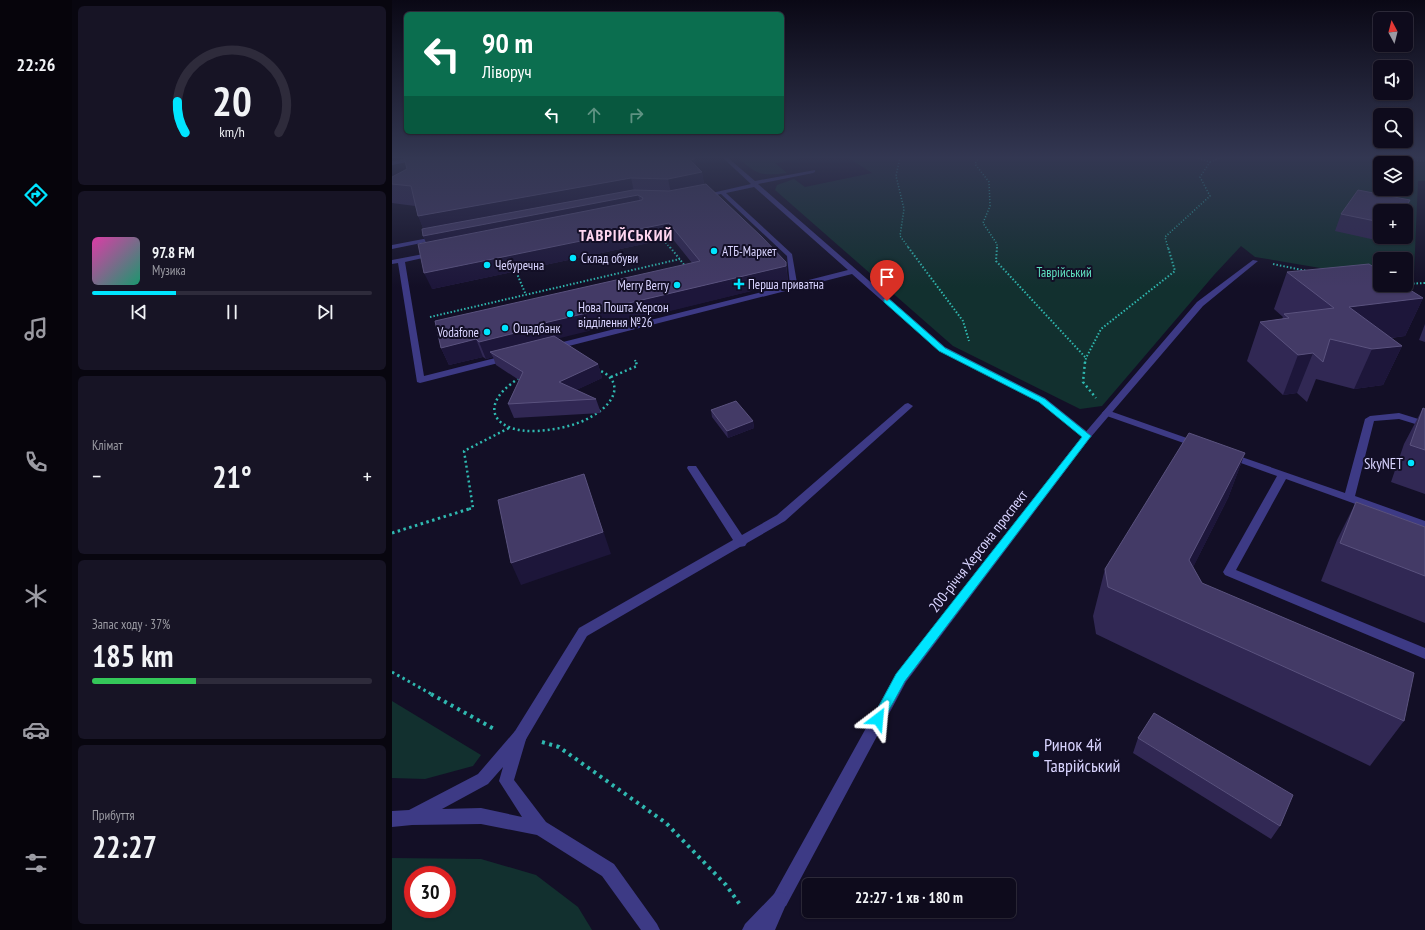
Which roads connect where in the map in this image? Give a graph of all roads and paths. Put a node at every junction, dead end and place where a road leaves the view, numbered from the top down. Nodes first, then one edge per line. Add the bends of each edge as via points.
1 (731, 200) edge
2 (773, 200) edge
3 (902, 200) edge
4 (990, 200) edge
5 (1204, 200) edge
6 (660, 235) edge
7 (443, 237) edge
8 (392, 247) edge
9 (445, 252) edge
10 (680, 259) junction
11 (401, 261) junction
12 (1255, 261) joint
13 (392, 262) edge
14 (514, 266) edge
15 (689, 271) edge
16 (854, 272) junction
17 (1311, 272) edge
18 (1425, 283) edge
19 (1413, 284) edge
20 (794, 287) junction
21 (526, 294) junction
22 (437, 315) dead end
23 (542, 350) edge
24 (519, 356) edge
25 (1086, 358) junction
26 (635, 360) dead end
27 (977, 367) junction
28 (611, 377) junction
29 (908, 406) dead end
30 (1107, 412) junction
31 (1425, 424) edge
32 (509, 428) junction
33 (1086, 436) junction
34 (692, 468) dead end
35 (1283, 475) junction
36 (1349, 498) junction
37 (1425, 525) edge
38 (392, 533) edge
39 (741, 543) junction
40 (1425, 654) edge
41 (392, 672) edge
42 (520, 736) junction
43 (392, 813) edge
44 (412, 817) junction
45 (392, 819) edge
46 (540, 828) junction
47 (757, 929) edge
48 (651, 930) edge

1 - 20 street via 790,255
2 - 16 street
3 - 27 path via 904,209 900,236 962,320
4 - 25 path via 983,223 997,244 996,261
5 - 25 path via 1165,237 1175,271 1101,329
6 - 10 path
7 - 8 street
9 - 11 street
10 - 15 path
10 - 21 path
11 - 13 street
11 - 24 street via 420,380
12 - 17 path
12 - 30 street, 200-річчя Херсона проспект via 1200,304
14 - 21 path
16 - 20 street
16 - 27 street via 942,349
18 - 19 path
20 - 23 street
21 - 22 path
25 - 30 path via 1083,382
26 - 28 path via 637,366
27 - 33 street via 1042,400
28 - 32 path via 615,389 611,400 585,420 546,431
28 - 32 path via 594,367 578,365 558,366 520,378 495,399 492,411 497,421
29 - 39 street via 781,518
30 - 33 street, 200-річчя Херсона проспект
30 - 35 street
31 - 36 street via 1399,416 1370,419
32 - 38 path via 464,451 473,508
33 - 47 street, 200-річчя Херсона проспект via 900,678 780,900
34 - 39 street
35 - 36 street
35 - 40 street via 1229,572
36 - 37 street
39 - 42 street via 583,632
41 - 42 path via 499,732
42 - 44 street via 483,779
42 - 46 street via 506,782
42 - 47 path via 558,747 666,823 726,885
43 - 44 street
44 - 45 street
44 - 46 street via 481,816
46 - 48 street via 608,870

